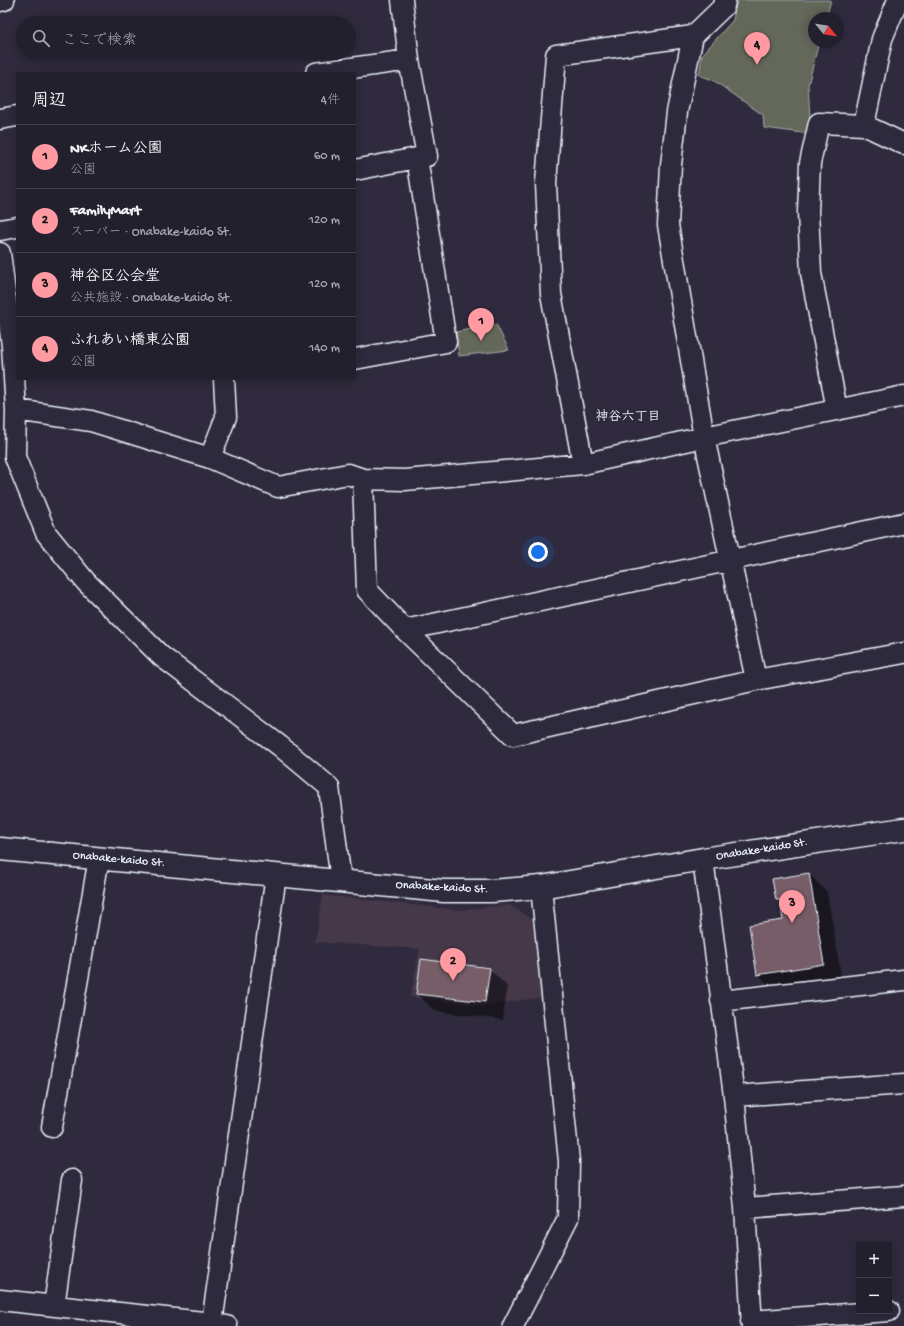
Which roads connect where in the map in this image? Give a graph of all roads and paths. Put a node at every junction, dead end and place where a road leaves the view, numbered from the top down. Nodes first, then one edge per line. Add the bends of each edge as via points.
1 (4, 0) edge
2 (402, 0) edge
3 (725, 0) edge
4 (898, 0) edge
5 (0, 1) edge
6 (693, 36) junction
7 (408, 60) junction
8 (323, 72) edge
9 (16, 116) edge
10 (0, 119) edge
11 (864, 125) junction
12 (904, 144) edge
13 (416, 158) junction
14 (356, 170) edge
15 (16, 228) edge
16 (0, 230) edge
17 (0, 255) edge
18 (14, 345) edge
19 (356, 359) edge
20 (224, 380) edge
21 (904, 396) edge
22 (16, 410) junction
23 (837, 410) junction
24 (704, 437) junction
25 (210, 458) junction
26 (583, 464) junction
27 (363, 479) junction
28 (904, 523) edge
29 (731, 560) junction
30 (405, 630) junction
31 (904, 652) edge
32 (756, 680) junction
33 (904, 829) edge
34 (0, 849) edge
35 (99, 858) junction
36 (704, 859) junction
37 (276, 875) junction
38 (341, 881) junction
39 (541, 887) junction
40 (904, 980) edge
41 (720, 1001) junction
42 (904, 1084) edge
43 (734, 1096) junction
44 (52, 1127) dead end
45 (72, 1180) dead end
46 (904, 1196) edge
47 (745, 1208) junction
48 (0, 1300) edge
49 (54, 1306) junction
50 (904, 1310) edge
51 (892, 1311) edge
52 (856, 1314) edge
53 (751, 1323) edge
54 (220, 1324) edge
55 (513, 1326) edge

1 - 5 street
2 - 7 street
3 - 6 street via 724,6
4 - 11 street via 882,39
6 - 24 street via 677,112 668,225
6 - 26 street via 556,55 546,183 551,294
7 - 8 street
7 - 13 street via 428,156
9 - 10 street
11 - 12 street
11 - 23 street via 819,123 810,163 810,273
13 - 14 street
13 - 19 street via 446,342
15 - 16 street
17 - 18 street
18 - 22 street
20 - 25 street via 226,417
21 - 23 street
22 - 25 street via 91,421
22 - 38 street via 15,457 46,533 86,582 161,656 280,746 328,787
23 - 24 street
24 - 26 street
24 - 29 street
25 - 27 street via 278,487 348,474
26 - 27 street via 405,480
27 - 30 street via 368,590
28 - 29 street
29 - 30 street
29 - 32 street
30 - 32 street via 513,735
31 - 32 street
33 - 36 street, Onabake-kaido St.
34 - 35 street, Onabake-kaido St.
35 - 37 street, Onabake-kaido St.
35 - 44 street
36 - 39 street, Onabake-kaido St.
36 - 41 street
37 - 38 street, Onabake-kaido St.
37 - 54 street
38 - 39 street, Onabake-kaido St. via 444,891 492,892
39 - 55 street via 570,1161 568,1218
40 - 41 street
41 - 43 street
42 - 43 street
43 - 47 street
45 - 49 street
46 - 47 street
47 - 53 street
48 - 49 street
49 - 54 street
50 - 51 street
52 - 53 street

